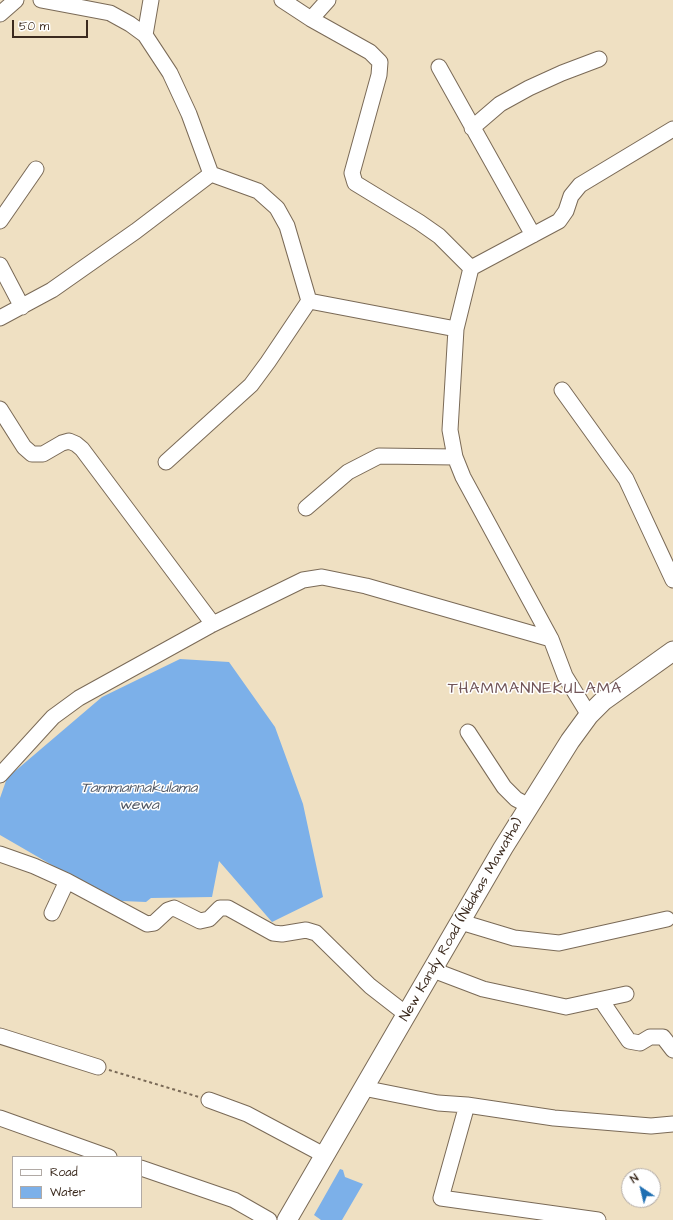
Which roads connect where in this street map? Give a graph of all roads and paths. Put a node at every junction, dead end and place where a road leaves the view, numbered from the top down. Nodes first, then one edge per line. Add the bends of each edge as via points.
1 (16, 0) edge
2 (41, 0) edge
3 (151, 0) edge
4 (282, 0) edge
5 (328, 0) edge
6 (0, 14) edge
7 (311, 18) junction
8 (146, 35) junction
9 (599, 59) dead end
10 (439, 67) dead end
11 (472, 128) junction
12 (673, 129) edge
13 (36, 169) dead end
14 (211, 174) junction
15 (0, 221) edge
16 (533, 235) junction
17 (0, 265) edge
18 (470, 268) junction
19 (309, 301) junction
20 (22, 307) junction
21 (0, 318) edge
22 (456, 329) junction
23 (562, 390) dead end
24 (0, 409) edge
25 (455, 457) junction
26 (166, 462) dead end
27 (306, 508) dead end
28 (673, 580) edge
29 (213, 624) junction
30 (552, 639) junction
31 (673, 651) edge
32 (589, 715) junction
33 (468, 732) dead end
34 (0, 775) edge
35 (529, 806) junction
36 (0, 854) edge
37 (67, 881) junction
38 (52, 912) dead end
39 (667, 919) dead end
40 (461, 922) junction
41 (433, 970) junction
42 (626, 994) dead end
43 (601, 1000) junction
44 (406, 1014) junction
45 (0, 1036) edge
46 (673, 1050) edge
47 (98, 1066) joint
48 (363, 1088) junction
49 (209, 1100) joint
50 (467, 1106) junction
51 (0, 1118) edge
52 (673, 1124) edge
53 (324, 1155) junction
54 (106, 1156) edge
55 (142, 1168) edge
56 (514, 1214) edge
57 (269, 1220) edge
58 (287, 1220) edge
59 (598, 1220) edge

1 - 6 street
2 - 8 street via 110,13
3 - 8 street
4 - 7 street
5 - 7 street
7 - 18 street via 370,52 380,62 379,75 352,173 355,183 439,236
8 - 14 street via 170,73 189,114
9 - 11 street via 529,88 500,104
10 - 11 street
11 - 16 street
12 - 16 street via 580,185 571,196 559,221
13 - 15 street
14 - 19 street via 258,191 277,208 288,226
14 - 20 street via 89,264
16 - 18 street
17 - 20 street
18 - 22 street
19 - 22 street
19 - 26 street via 251,385
20 - 21 street
22 - 25 street via 450,430
23 - 28 street via 626,479
24 - 29 street via 24,447 32,454 43,454 62,442 69,441 82,449
25 - 27 street via 378,456 348,472
25 - 30 street via 463,477
29 - 30 street via 303,580 322,577 366,586
29 - 34 street via 74,702 53,717
30 - 32 street via 565,676
31 - 32 main road, New Kandy Road (Nidahas Mawatha) via 603,701
32 - 35 main road, New Kandy Road (Nidahas Mawatha)
33 - 35 street via 504,787 516,799
35 - 40 main road, New Kandy Road (Nidahas Mawatha)
36 - 37 street
37 - 38 street
37 - 44 street via 147,924 154,923 174,908 200,921 209,919 220,908 228,908 273,933 306,930 316,933 370,986
39 - 40 street via 559,943 514,938
40 - 41 main road, New Kandy Road (Nidahas Mawatha)
41 - 43 street via 483,990 566,1007
41 - 44 main road, New Kandy Road (Nidahas Mawatha)
42 - 43 street
43 - 46 street via 629,1041 640,1043 650,1037 663,1037
44 - 48 main road, New Kandy Road (Nidahas Mawatha)
45 - 47 street
47 - 49 path
48 - 50 street
48 - 53 main road, New Kandy Road (Nidahas Mawatha)
49 - 53 street via 247,1114
50 - 52 street via 554,1118 651,1126
50 - 56 street via 442,1198
51 - 54 street
53 - 58 main road, New Kandy Road (Nidahas Mawatha)
55 - 57 street via 234,1200
56 - 59 street

